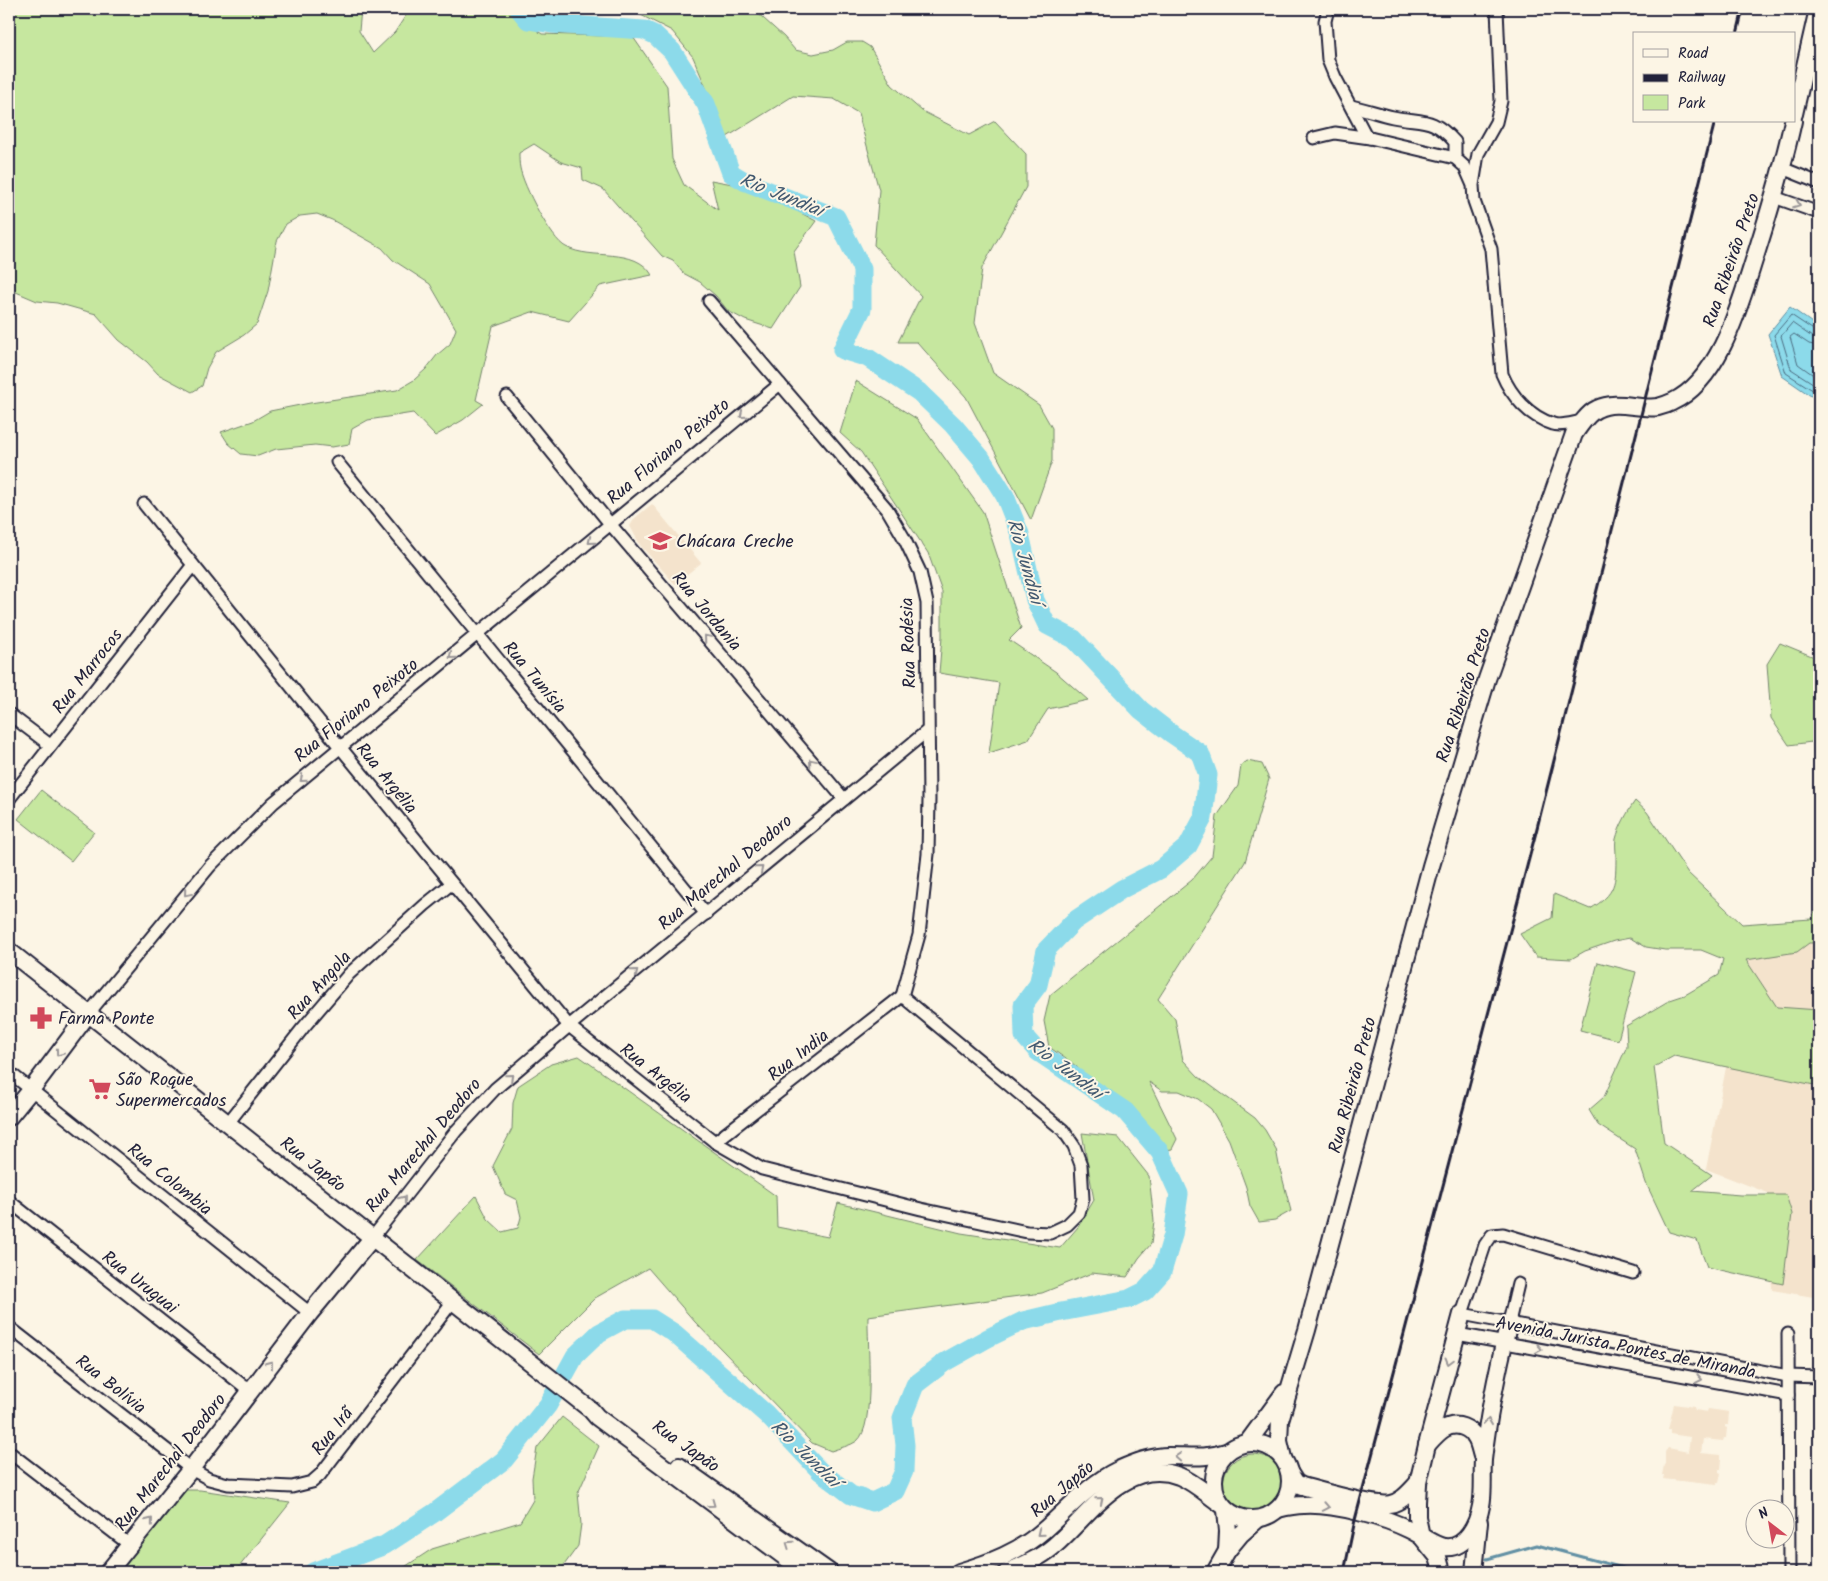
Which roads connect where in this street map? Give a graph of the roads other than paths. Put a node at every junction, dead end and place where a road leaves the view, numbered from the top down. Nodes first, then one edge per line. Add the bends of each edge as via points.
1 (1328, 9) edge
2 (1497, 9) edge
3 (1818, 9) edge
4 (1796, 105) edge
5 (1351, 106) junction
6 (1793, 122) edge
7 (1314, 138) dead end
8 (1370, 138) junction
9 (1455, 158) junction
10 (1782, 168) junction
11 (1819, 183) edge
12 (1473, 185) junction
13 (1774, 197) junction
14 (1819, 213) edge
15 (709, 300) dead end
16 (780, 384) junction
17 (507, 397) dead end
18 (1584, 421) junction
19 (337, 462) dead end
20 (144, 504) dead end
21 (610, 525) junction
22 (193, 565) junction
23 (477, 635) junction
24 (9, 714) edge
25 (927, 731) junction
26 (50, 745) junction
27 (340, 748) junction
28 (9, 799) edge
29 (844, 799) junction
30 (451, 884) junction
31 (706, 914) junction
32 (9, 951) edge
33 (902, 996) junction
34 (88, 1014) junction
35 (569, 1026) junction
36 (9, 1072) edge
37 (31, 1090) junction
38 (9, 1117) edge
39 (228, 1123) junction
40 (715, 1142) junction
41 (9, 1201) edge
42 (373, 1237) junction
43 (1633, 1273) dead end
44 (1518, 1284) dead end
45 (454, 1301) junction
46 (310, 1313) junction
47 (1462, 1314) junction
48 (1509, 1322) junction
49 (9, 1326) edge
50 (1457, 1334) junction
51 (1788, 1334) dead end
52 (1504, 1342) junction
53 (1788, 1376) junction
54 (1819, 1377) edge
55 (1293, 1381) junction
56 (250, 1391) junction
57 (1788, 1395) junction
58 (588, 1407) junction
59 (1248, 1442) junction
60 (1427, 1445) junction
61 (9, 1452) edge
62 (1226, 1452) junction
63 (1483, 1461) junction
64 (1286, 1465) junction
65 (191, 1469) junction
66 (1418, 1483) junction
67 (1481, 1506) junction
68 (1223, 1507) junction
69 (1278, 1509) junction
70 (1258, 1519) junction
71 (1421, 1536) junction
72 (130, 1545) junction
73 (1227, 1551) junction
74 (108, 1572) edge
75 (805, 1572) edge
76 (829, 1572) edge
77 (959, 1572) edge
78 (1007, 1572) edge
79 (1215, 1572) edge
80 (1442, 1572) edge
81 (1474, 1572) edge
82 (1789, 1572) edge

1 - 5 street via 1325,21 1328,60
2 - 12 street via 1501,101 1496,122 1478,154
3 - 4 street
5 - 8 street
5 - 9 street via 1440,127 1455,142
6 - 10 street, Rua Ribeirão Preto
7 - 8 street via 1335,133
8 - 9 street
9 - 12 street via 1465,167
10 - 11 street
10 - 13 street, Rua Ribeirão Preto
12 - 18 street via 1474,201 1491,249 1502,374 1508,388 1536,415 1554,425
13 -> 14 street
13 - 18 street, Rua Ribeirão Preto via 1734,322 1709,368 1690,392 1658,407 1614,404 1597,409
15 - 16 street, Rua Rodésia
16 -> 21 street, Rua Floriano Peixoto
16 - 25 street, Rua Rodésia via 887,509 920,572 927,603
17 - 21 street, Rua Jordania
18 - 55 street, Rua Ribeirão Preto via 1574,434 1469,736
19 - 23 street, Rua Tunísia
20 - 22 street, Rua Argélia
21 -> 23 street, Rua Floriano Peixoto
29 -> 21 street, Rua Jordania
22 - 26 street, Rua Marrocos
22 - 27 street, Rua Argélia
23 -> 27 street, Rua Floriano Peixoto
23 - 31 street, Rua Tunísia
24 - 26 street
25 - 29 street, Rua Marechal Deodoro
25 - 33 street, Rua Rodésia via 928,854 919,935
26 - 28 street, Rua Marrocos
27 - 30 street, Rua Argélia
27 -> 34 street, Rua Floriano Peixoto via 273,803 210,866
31 -> 29 street, Rua Marechal Deodoro
30 - 35 street, Rua Argélia
30 - 39 street, Rua Angola via 349,974
35 -> 31 street, Rua Marechal Deodoro
32 - 34 street, Rua Japão
33 - 40 street, Rua India
33 - 40 street, Rua Argélia via 1063,1130 1074,1146 1083,1183 1079,1213 1067,1225 1050,1233 1028,1232 921,1209 762,1169
34 -> 37 street, Rua Floriano Peixoto
34 - 39 street, Rua Japão
35 - 40 street, Rua Argélia
42 -> 35 street, Rua Marechal Deodoro via 456,1131 495,1089
36 - 37 street, Rua Colombia
37 - 38 street, Rua Floriano Peixoto
37 - 46 street, Rua Colombia
39 - 42 street, Rua Japão
41 - 56 street, Rua Uruguai
42 - 45 street, Rua Japão
42 - 46 street, Rua Marechal Deodoro
43 - 47 street via 1503,1234 1492,1236 1485,1245
44 - 48 street
45 - 58 street, Rua Japão
45 - 65 street, Rua Irã via 312,1482 292,1487 228,1484
56 -> 46 street, Rua Marechal Deodoro
47 - 48 street, Avenida Jurista Pontes de Miranda
47 - 50 street
48 - 52 street
48 - 53 street, Avenida Jurista Pontes de Miranda
49 - 65 street, Rua Bolívia
50 - 52 street, Avenida Jurista Pontes de Miranda
50 -> 60 street
51 - 53 street
52 -> 57 street, Avenida Jurista Pontes de Miranda
63 -> 52 street
53 - 54 street, Avenida Jurista Pontes de Miranda
53 - 57 street
55 - 59 street, Rua Ribeirão Preto
55 - 64 street, Rua Ribeirão Preto via 1280,1420 1280,1441
56 - 65 street, Rua Marechal Deodoro
57 - 82 street
58 -> 75 street, Rua Japão via 698,1494
76 -> 58 street, Rua Japão via 623,1426
59 - 62 street, Rua Ribeirão Preto
59 - 64 street via 1264,1444 1278,1452
60 - 63 street via 1442,1430 1456,1425 1476,1438
60 - 66 street
61 - 72 street
62 - 68 street via 1214,1473 1214,1489
62 -> 77 street, Rua Japão via 1210,1457 1145,1459 1116,1471 1089,1488 1027,1543 1003,1558
63 - 67 street
64 - 66 street via 1296,1483 1302,1486 1377,1503 1391,1504 1404,1498
64 - 69 street, Rua Ribeirão Preto via 1290,1488
72 -> 65 street, Rua Marechal Deodoro
66 - 71 street via 1417,1517
67 - 71 street via 1474,1528 1457,1546 1444,1547
67 - 81 street
68 - 70 street via 1240,1518
68 - 73 street via 1228,1532
78 -> 68 street, Rua Japão via 1037,1558 1055,1545 1098,1501 1121,1483 1146,1473 1166,1472 1181,1477
69 - 70 street
69 -> 71 street via 1319,1505 1375,1516
70 - 73 street
71 - 80 street via 1438,1557
72 - 74 street, Rua Marechal Deodoro
73 - 79 street

